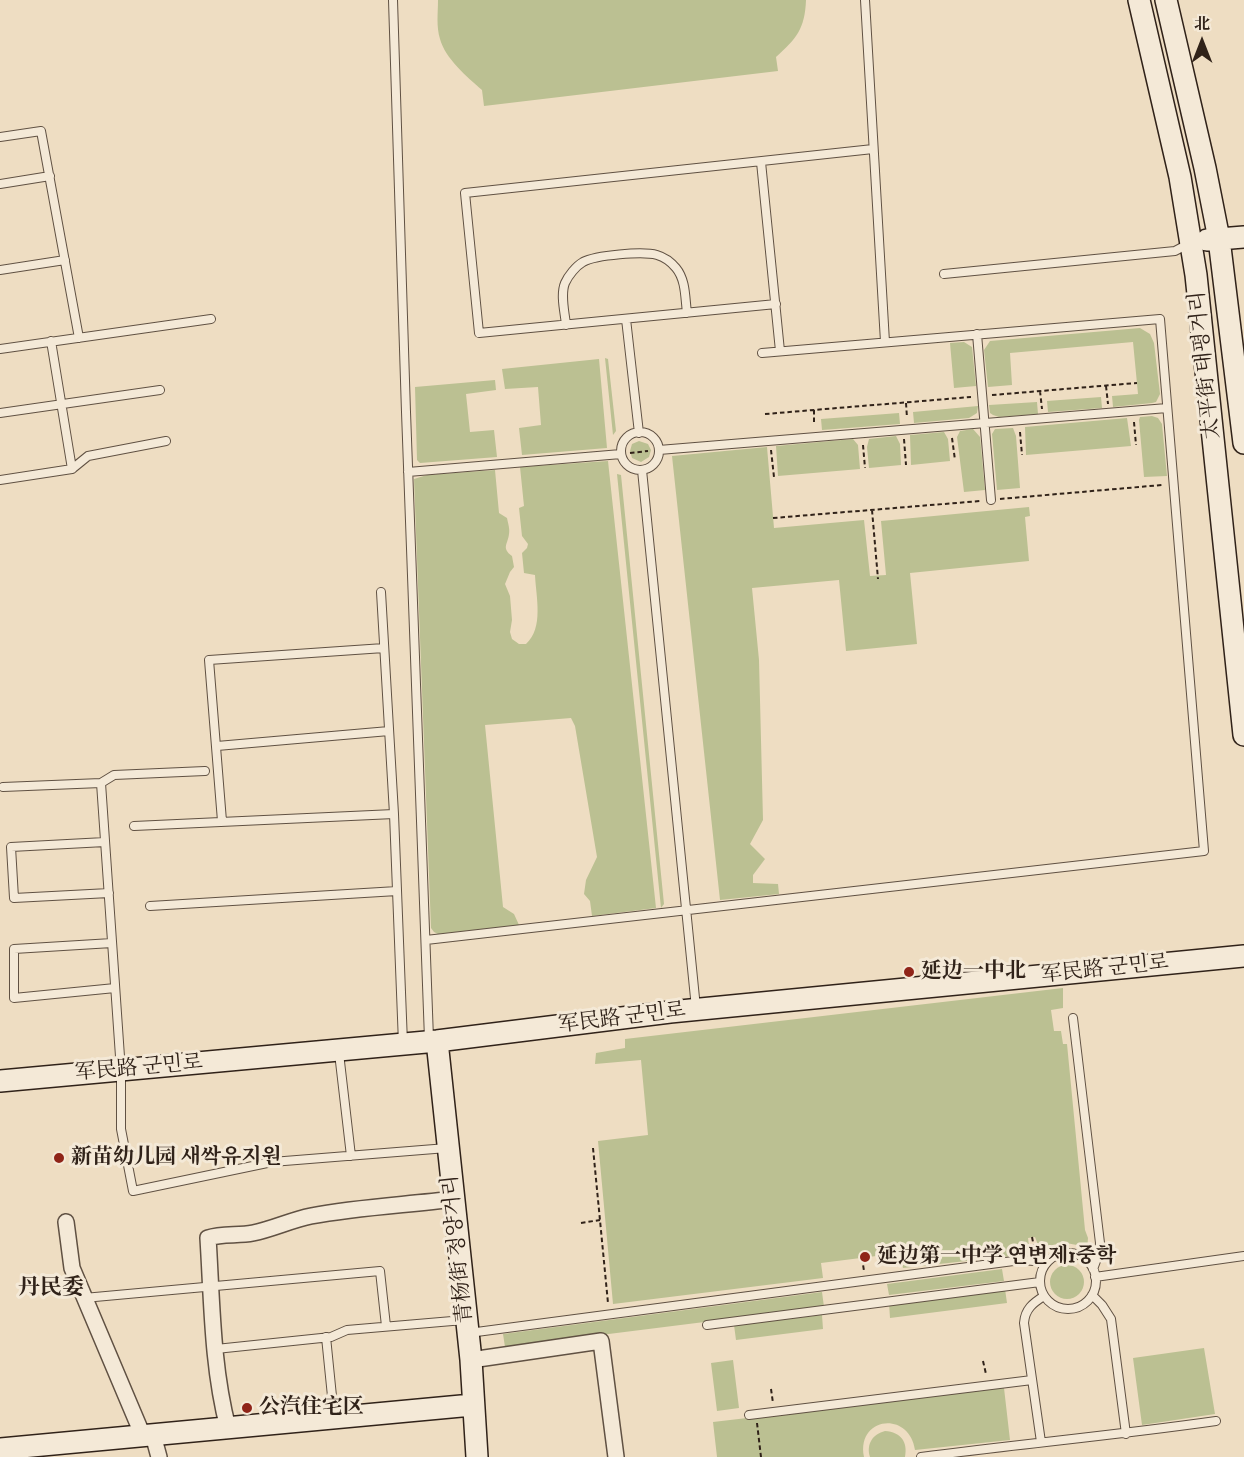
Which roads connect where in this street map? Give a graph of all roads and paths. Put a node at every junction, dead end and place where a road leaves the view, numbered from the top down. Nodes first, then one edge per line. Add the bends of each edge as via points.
1 (393, 0) edge
2 (865, 0) edge
3 (1139, 0) edge
4 (1166, 0) edge
5 (0, 137) edge
6 (873, 149) junction
7 (761, 162) junction
8 (50, 176) junction
9 (0, 184) edge
10 (1244, 237) edge
11 (1219, 239) junction
12 (1191, 242) junction
13 (65, 260) junction
14 (0, 270) edge
15 (944, 274) dead end
16 (776, 304) junction
17 (687, 313) junction
18 (211, 319) dead end
19 (626, 319) junction
20 (566, 325) junction
21 (977, 334) junction
22 (79, 338) junction
23 (51, 342) junction
24 (885, 342) junction
25 (0, 349) edge
26 (780, 351) junction
27 (762, 352) dead end
28 (1137, 383) dead end
29 (1106, 386) junction
30 (160, 390) dead end
31 (1040, 391) junction
32 (982, 396) junction
33 (906, 403) junction
34 (61, 405) junction
35 (1167, 408) junction
36 (813, 410) junction
37 (1133, 410) junction
38 (1108, 412) junction
39 (0, 413) edge
40 (765, 414) dead end
41 (1043, 418) junction
42 (1019, 420) junction
43 (985, 423) junction
44 (951, 426) junction
45 (905, 430) junction
46 (639, 433) junction
47 (862, 433) junction
48 (815, 437) junction
49 (166, 441) dead end
50 (771, 441) junction
51 (1244, 442) edge
52 (1136, 445) dead end
53 (659, 450) junction
54 (621, 454) junction
55 (1022, 455) dead end
56 (955, 460) dead end
57 (906, 465) dead end
58 (865, 468) dead end
59 (72, 469) junction
60 (642, 470) junction
61 (408, 472) junction
62 (774, 477) dead end
63 (0, 480) edge
64 (1174, 484) junction
65 (991, 500) junction
66 (872, 510) junction
67 (773, 518) dead end
68 (878, 579) dead end
69 (381, 592) dead end
70 (384, 648) junction
71 (389, 731) junction
72 (1244, 735) edge
73 (217, 746) junction
74 (205, 771) dead end
75 (101, 783) junction
76 (3, 787) dead end
77 (394, 814) junction
78 (222, 821) junction
79 (134, 826) dead end
80 (105, 842) junction
81 (397, 891) junction
82 (109, 893) junction
83 (150, 906) dead end
84 (686, 910) junction
85 (426, 940) junction
86 (112, 943) junction
87 (1244, 956) edge
88 (115, 988) junction
89 (696, 1010) junction
90 (1073, 1018) dead end
91 (433, 1042) junction
92 (403, 1044) junction
93 (339, 1050) junction
94 (121, 1071) junction
95 (0, 1081) edge
96 (448, 1148) junction
97 (593, 1148) dead end
98 (351, 1156) junction
99 (454, 1199) junction
100 (600, 1220) junction
101 (66, 1222) dead end
102 (581, 1223) dead end
103 (1032, 1237) dead end
104 (1244, 1256) edge
105 (862, 1258) dead end
106 (1036, 1260) junction
107 (1047, 1262) junction
108 (1094, 1273) junction
109 (864, 1274) dead end
110 (1040, 1282) junction
111 (211, 1287) junction
112 (1092, 1295) junction
113 (1044, 1296) junction
114 (84, 1298) junction
115 (610, 1315) junction
116 (707, 1325) dead end
117 (386, 1326) junction
118 (467, 1326) junction
119 (326, 1337) junction
120 (216, 1348) junction
121 (471, 1360) junction
122 (1032, 1380) junction
123 (472, 1406) junction
124 (752, 1415) joint
125 (334, 1418) junction
126 (1216, 1421) dead end
127 (228, 1428) junction
128 (1126, 1434) junction
129 (148, 1435) junction
130 (1041, 1442) junction
131 (0, 1449) edge
132 (36, 1451) edge
133 (159, 1457) edge
134 (477, 1457) edge
135 (616, 1457) edge
136 (761, 1457) edge
137 (921, 1457) edge

1 - 61 lane
2 - 6 lane
3 - 12 street, 太平街 태평거리
4 - 11 street, 太平街 태평거리
5 - 8 lane via 41,131
6 - 7 lane
6 - 24 lane
7 - 16 lane
7 - 20 lane via 465,193 479,333
8 - 9 lane
8 - 13 lane
10 - 11 street
11 - 12 street
11 - 51 street, 太平街 태평거리
12 - 15 lane via 1175,251
12 - 72 street, 太平街 태평거리
13 - 14 lane
13 - 22 lane
16 - 17 lane
16 - 26 lane
17 - 19 lane
17 - 20 lane via 683,280 667,260 642,254 595,258 583,262 565,283
18 - 22 lane
19 - 20 lane
19 - 46 lane
21 - 24 lane
21 - 32 lane
21 - 35 lane via 1160,318
22 - 23 lane
23 - 25 lane
23 - 34 lane
24 - 26 lane
26 - 27 lane
28 - 29 path
29 - 31 path
29 - 38 path
30 - 34 lane
31 - 32 path
31 - 41 path
32 - 33 path
32 - 43 lane
33 - 36 path
33 - 45 path
34 - 39 lane
34 - 59 lane
35 - 37 lane
35 - 64 lane
36 - 40 path
36 - 48 path
37 - 38 lane
37 - 52 path
38 - 41 lane
41 - 42 lane
42 - 43 lane
42 - 55 path
43 - 44 lane
43 - 65 lane
44 - 45 lane
44 - 56 path
45 - 47 lane
45 - 57 path
46 - 53 lane via 655,439
46 - 54 lane via 628,437
47 - 48 lane
47 - 58 path
48 - 50 lane
49 - 59 lane via 88,456
50 - 53 lane
50 - 62 path
53 - 54 path
53 - 60 lane via 653,465
54 - 60 lane via 631,468
54 - 61 lane
59 - 63 lane
60 - 84 lane
61 - 85 lane
64 - 65 path
64 - 84 lane via 1204,851
65 - 66 path
66 - 67 path
66 - 68 path
69 - 70 lane
70 - 71 lane
70 - 73 lane via 209,660
71 - 73 lane
71 - 77 lane
73 - 78 lane
74 - 75 lane via 114,775
75 - 76 lane
75 - 80 lane
77 - 78 lane
77 - 81 lane
78 - 79 lane
80 - 82 lane
80 - 82 lane via 11,847 14,898
81 - 83 lane
81 - 92 lane
82 - 86 lane
84 - 85 lane
84 - 89 lane
85 - 91 lane
86 - 88 lane
86 - 88 lane via 14,949 14,998
87 - 89 street, 军民路 군민로
88 - 94 lane
89 - 91 street, 军民路 군민로
90 - 108 lane via 1100,1243
91 - 92 street, 军民路 군민로
91 - 96 street, 青杨街 청양거리
92 - 93 street, 军民路 군민로
93 - 94 street, 军民路 군민로
93 - 98 lane
94 - 95 street, 军民路 군민로
94 - 98 lane via 121,1128 133,1191 272,1162
96 - 98 lane
96 - 99 street, 青杨街 청양거리
97 - 100 path
99 - 111 street via 331,1213 256,1232 216,1235 208,1238
99 - 118 street, 青杨街 청양거리
100 - 102 path
100 - 115 path
101 - 114 street via 72,1268
103 - 106 path
104 - 108 lane
105 - 109 path
106 - 107 lane
106 - 115 lane
107 - 108 lane via 1063,1253 1072,1253 1088,1262
107 - 110 lane
108 - 112 lane
110 - 113 lane
110 - 116 lane
111 - 114 lane
111 - 117 lane via 380,1271
111 - 120 street
112 - 113 lane via 1085,1303 1068,1309
112 - 128 lane via 1111,1319
113 - 122 lane via 1025,1315
114 - 129 street
115 - 118 lane
117 - 118 lane
117 - 119 lane via 347,1330
118 - 121 street, 青杨街 청양거리
119 - 120 lane
119 - 125 lane
120 - 127 street
121 - 123 street, 青杨街 청양거리
121 - 135 street via 601,1341
122 - 124 lane
122 - 130 lane
123 - 125 street
123 - 134 street, 青杨街 청양거리
124 - 136 path
125 - 127 street
126 - 128 lane
127 - 129 street
128 - 130 lane
129 - 132 street
129 - 133 street
130 - 137 lane
131 - 132 street

